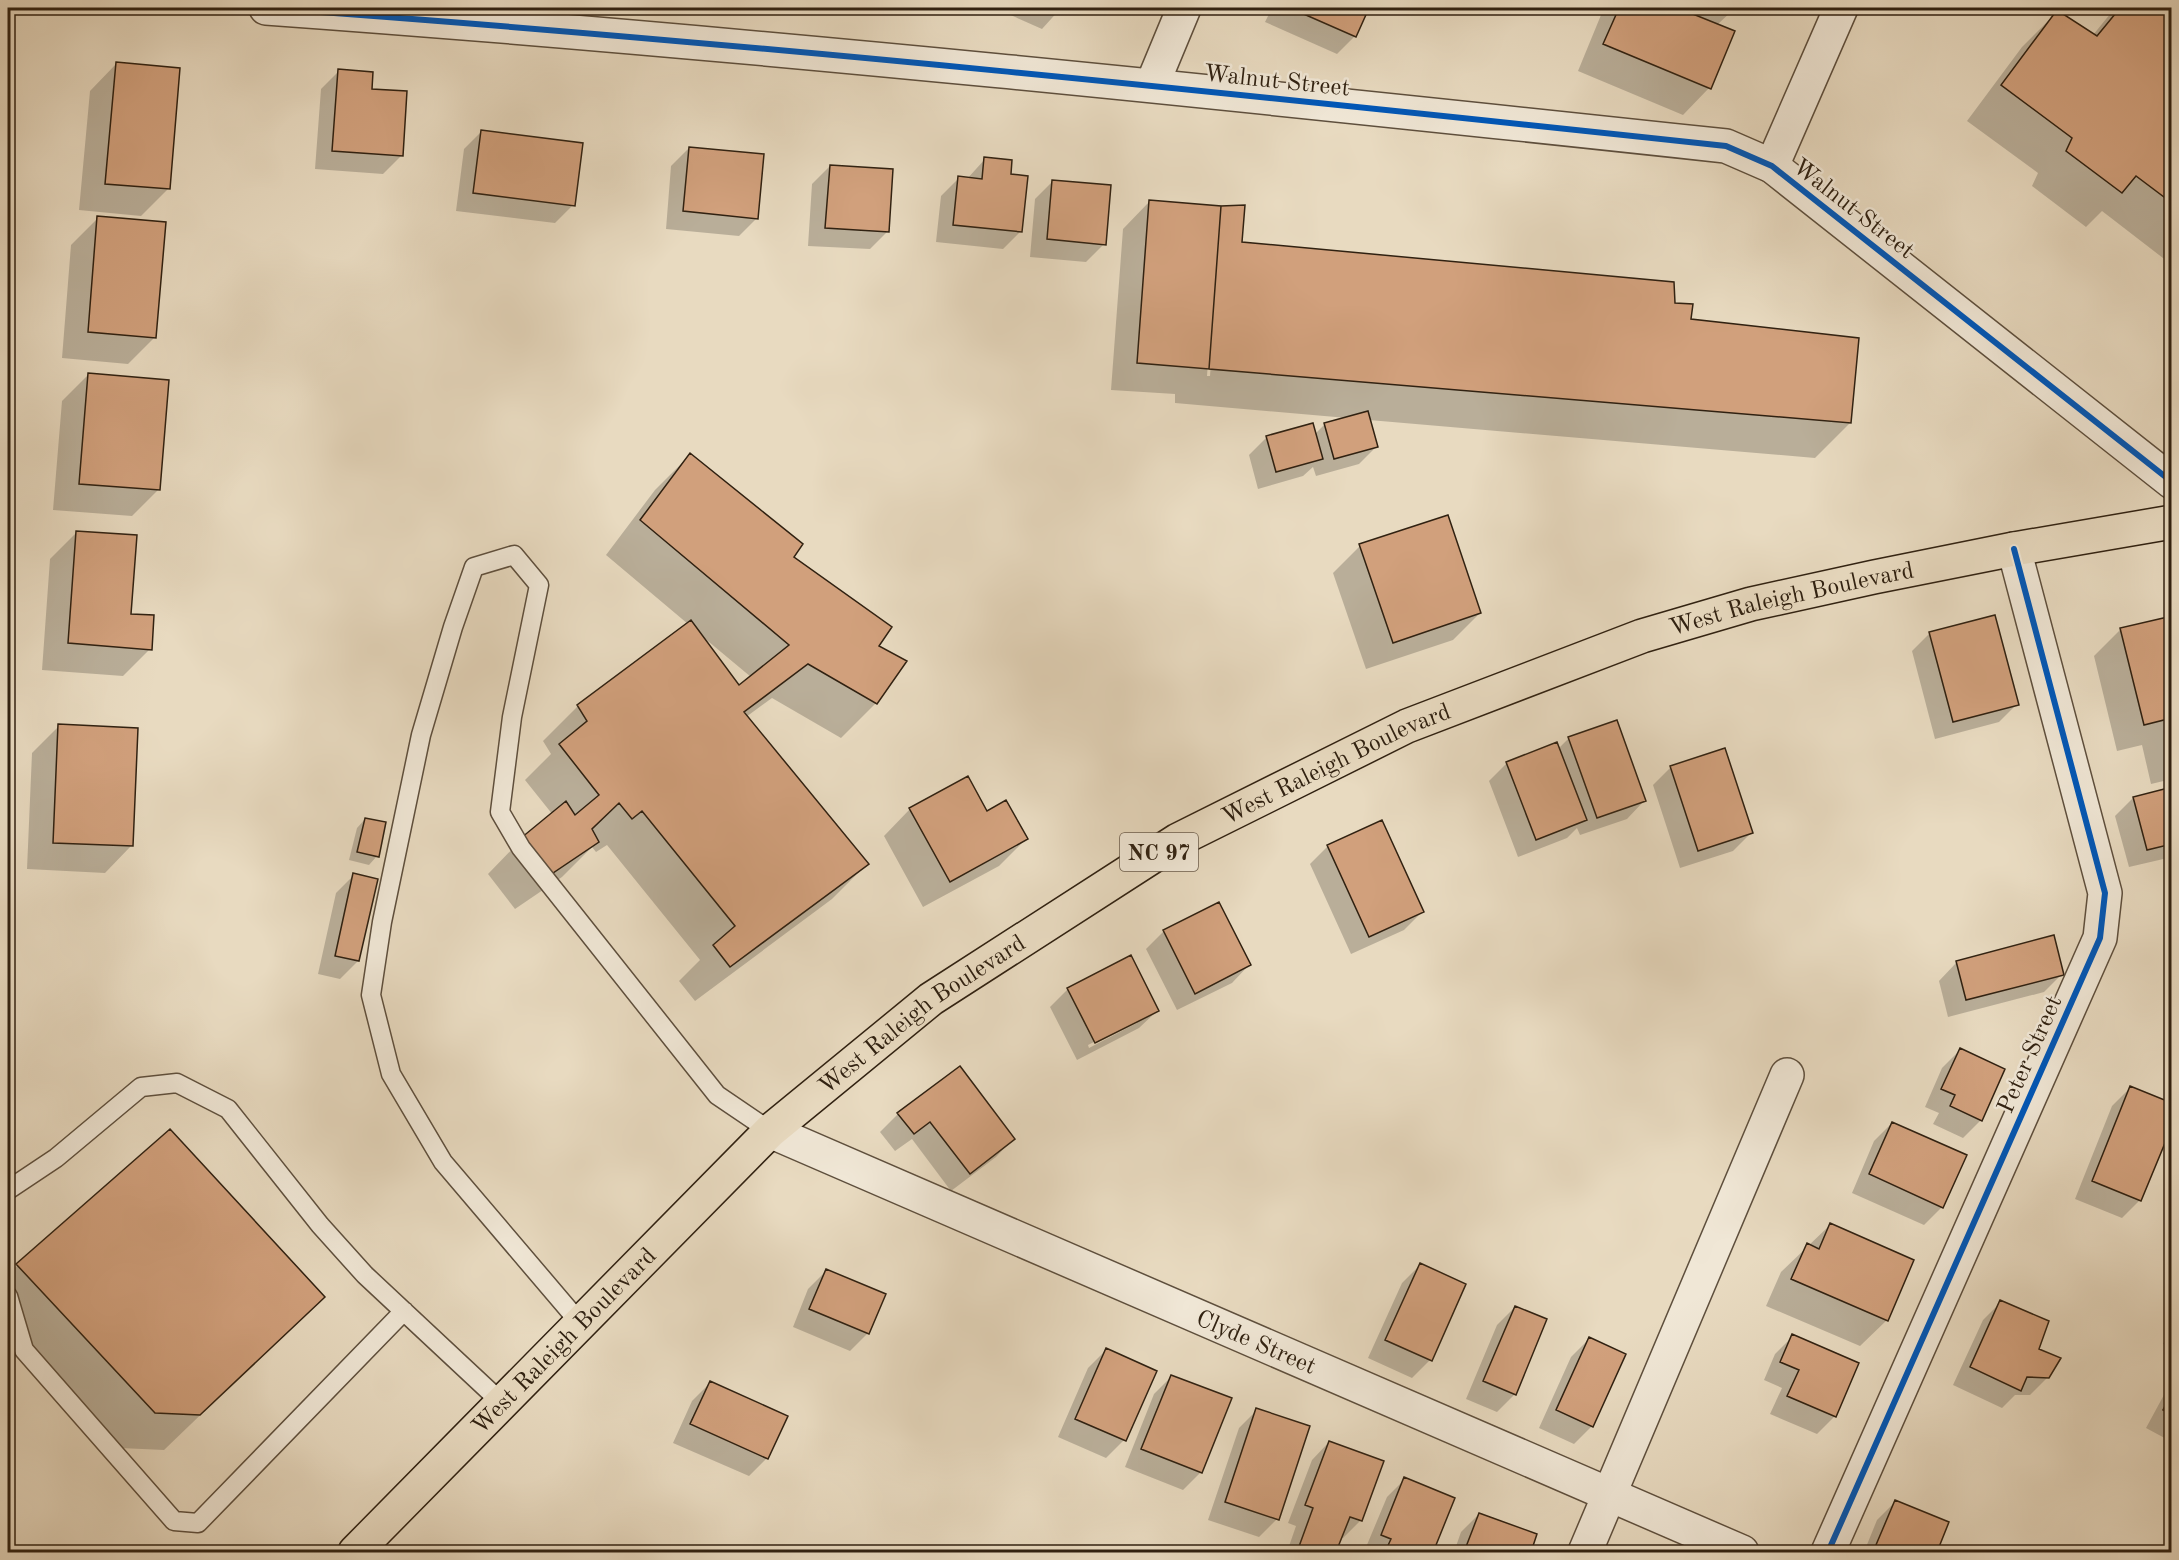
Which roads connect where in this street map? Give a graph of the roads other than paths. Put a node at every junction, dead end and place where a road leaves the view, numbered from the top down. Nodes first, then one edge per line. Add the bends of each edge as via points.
1 (266, 8) edge
2 (1184, 8) edge
3 (1840, 8) edge
4 (523, 17) edge
5 (1152, 85) junction
6 (1772, 166) junction
7 (2172, 482) edge
8 (2172, 522) edge
9 (2014, 549) junction
10 (1787, 1075) dead end
11 (770, 1131) junction
12 (8, 1190) edge
13 (8, 1296) edge
14 (404, 1311) junction
15 (580, 1323) junction
16 (502, 1403) junction
17 (1609, 1495) junction
18 (355, 1552) edge
19 (1585, 1552) edge
20 (1742, 1552) edge
21 (1828, 1552) edge

1 - 4 street, Walnut Street
2 - 5 street
3 - 6 street
4 - 5 street, Walnut Street
5 - 6 street, Walnut Street via 1726,146
6 - 7 street, Walnut Street
8 - 9 main road, West Raleigh Boulevard / NC 97
9 - 11 main road, West Raleigh Boulevard / NC 97 via 1751,604 1642,636 1407,726 1178,840 931,999
9 - 21 street, Peter Street via 2105,892 2100,938
10 - 17 street
11 - 15 main road, West Raleigh Boulevard / NC 97
11 - 15 lane via 717,1095 540,873 500,812 512,717 539,585 514,555 474,567 422,735 382,922 371,995 391,1074 443,1162
11 - 17 street, Clyde Street
12 - 14 lane via 56,1158 141,1087 177,1083 228,1110 320,1225
13 - 14 lane via 24,1350 174,1521 198,1522
14 - 16 lane
15 - 16 main road, West Raleigh Boulevard / NC 97
16 - 18 main road, West Raleigh Boulevard / NC 97
17 - 19 street
17 - 20 street, Clyde Street

